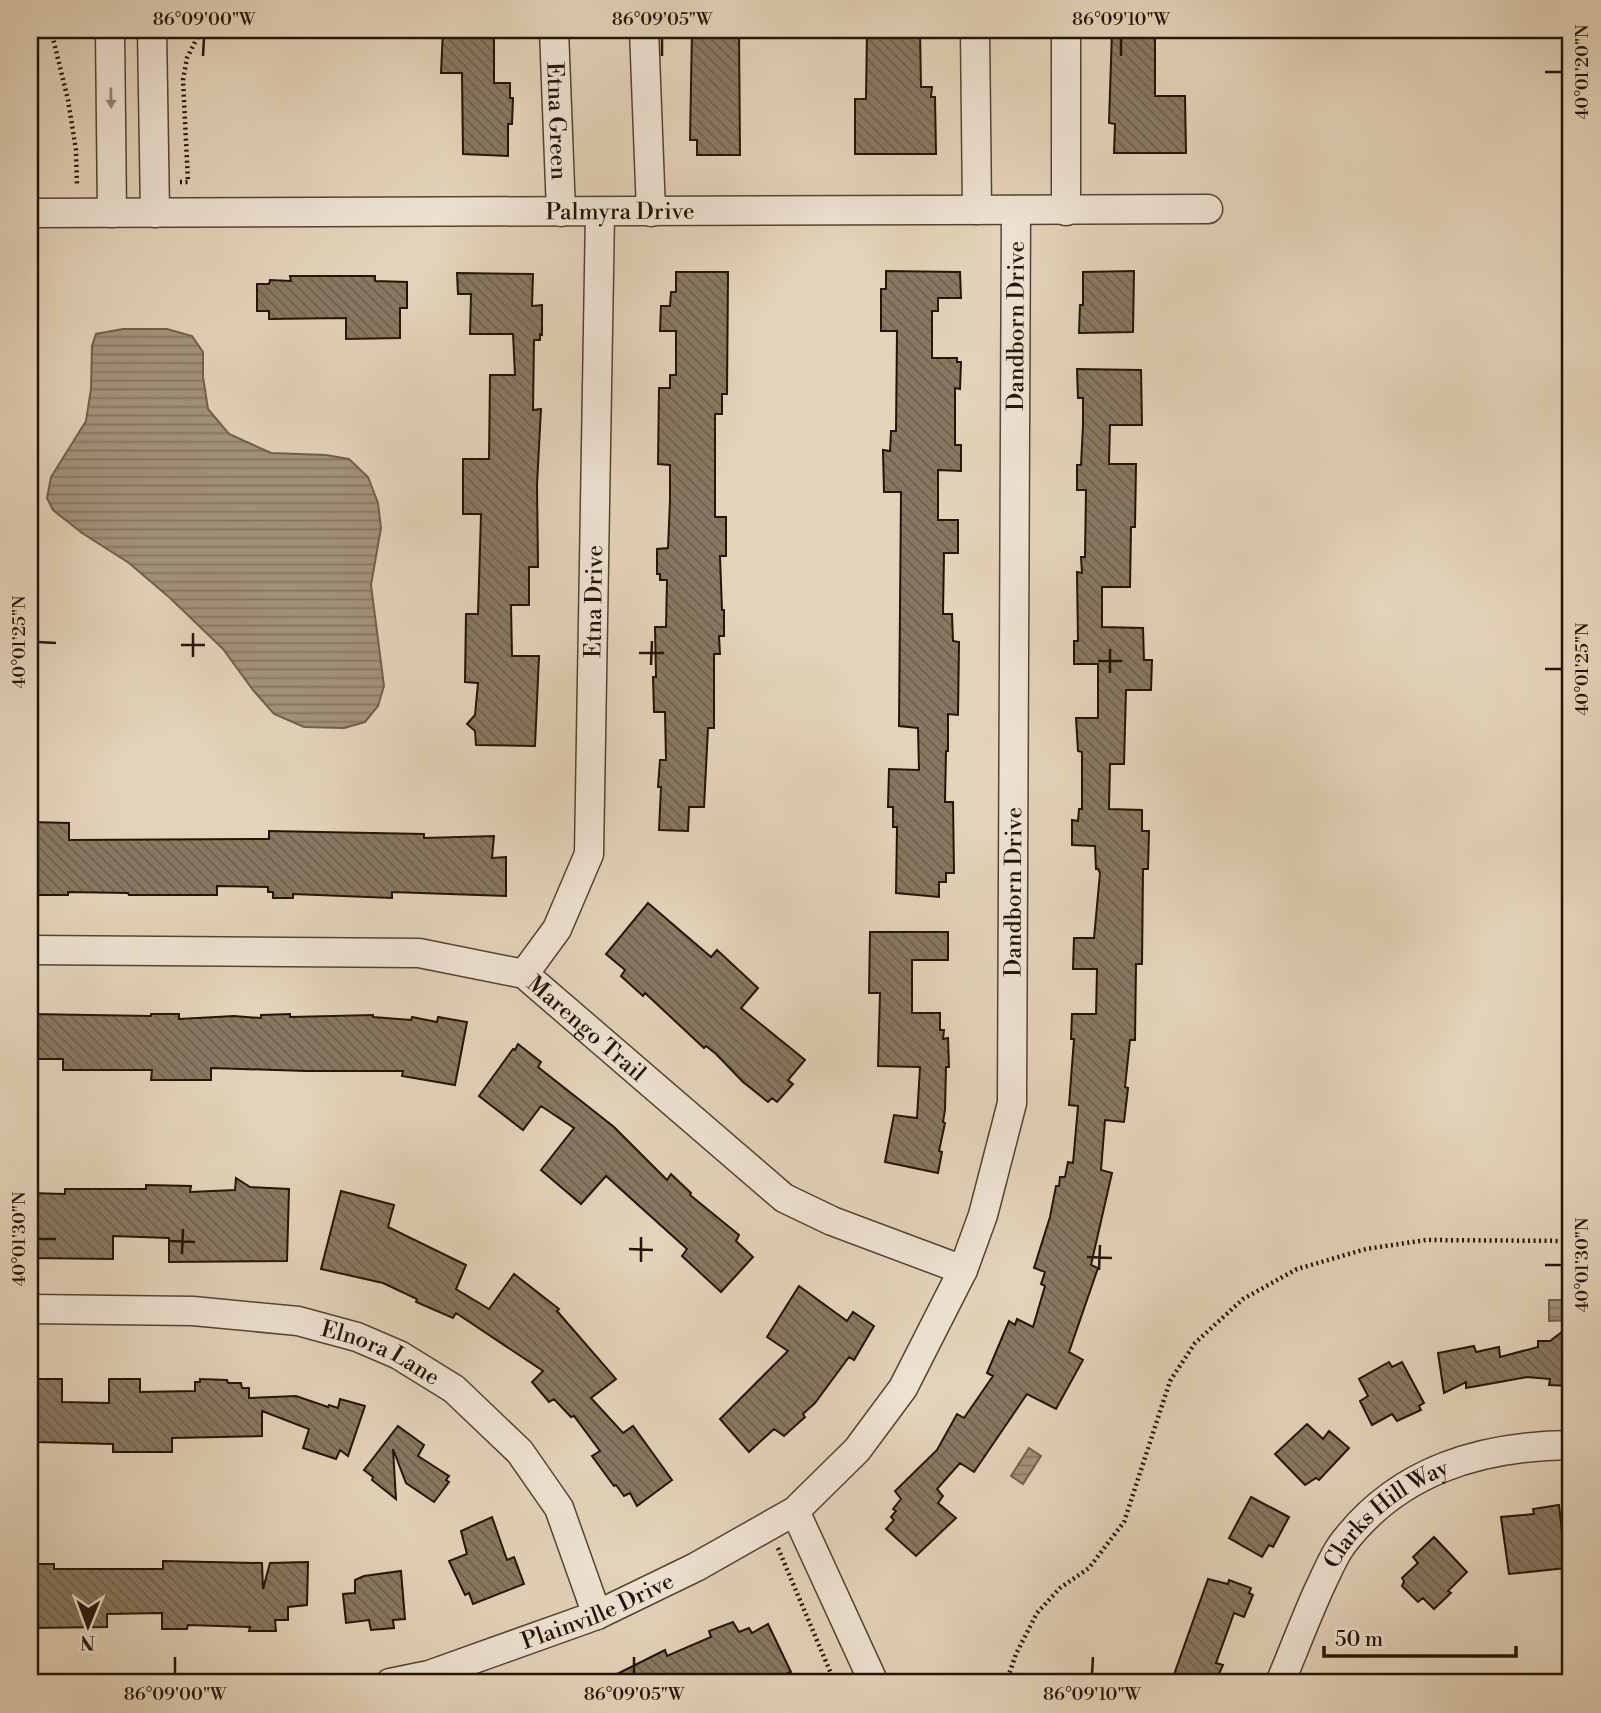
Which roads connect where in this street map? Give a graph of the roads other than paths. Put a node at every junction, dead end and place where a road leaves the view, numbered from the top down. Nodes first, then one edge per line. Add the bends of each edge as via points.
1 (110, 30) edge
2 (152, 30) edge
3 (554, 30) edge
4 (645, 30) edge
5 (975, 30) edge
6 (1066, 30) edge
7 (1208, 209) dead end
8 (977, 210) junction
9 (1016, 210) junction
10 (1066, 211) junction
11 (561, 212) junction
12 (651, 212) junction
13 (30, 213) edge
14 (112, 213) junction
15 (155, 213) junction
16 (600, 213) junction
17 (30, 950) edge
18 (524, 974) junction
19 (963, 1270) junction
20 (30, 1309) edge
21 (1571, 1446) edge
22 (795, 1511) junction
23 (597, 1615) junction
24 (390, 1683) edge
25 (874, 1683) edge
26 (1280, 1683) edge

1 -> 14 street
2 - 15 street
3 - 11 street, Etna Green
4 - 12 street
5 - 8 street
6 - 10 street
7 - 10 street, Palmyra Drive
8 - 9 street, Palmyra Drive
8 - 12 street, Palmyra Drive
9 - 10 street, Palmyra Drive
9 - 19 street, Dandborn Drive via 1012,1103 984,1215
11 - 15 street, Palmyra Drive
11 - 16 street, Palmyra Drive
12 - 16 street, Palmyra Drive
13 - 14 street, Palmyra Drive
14 - 15 street, Palmyra Drive
16 - 18 street, Etna Drive via 589,854 557,929
17 - 18 street, Marengo Trail via 419,953
18 - 19 street, Marengo Trail via 784,1198
19 - 22 street, Dandborn Drive via 902,1388 857,1450
20 - 23 street, Elnora Lane via 193,1311 298,1321 357,1337 399,1355 454,1390 520,1452 559,1508
21 - 26 street, Clarks Hill Way via 1518,1447 1458,1461 1416,1480 1379,1507 1339,1548
22 - 23 street, Plainville Drive via 696,1567
22 - 25 street
23 - 24 street, Plainville Drive via 429,1675

